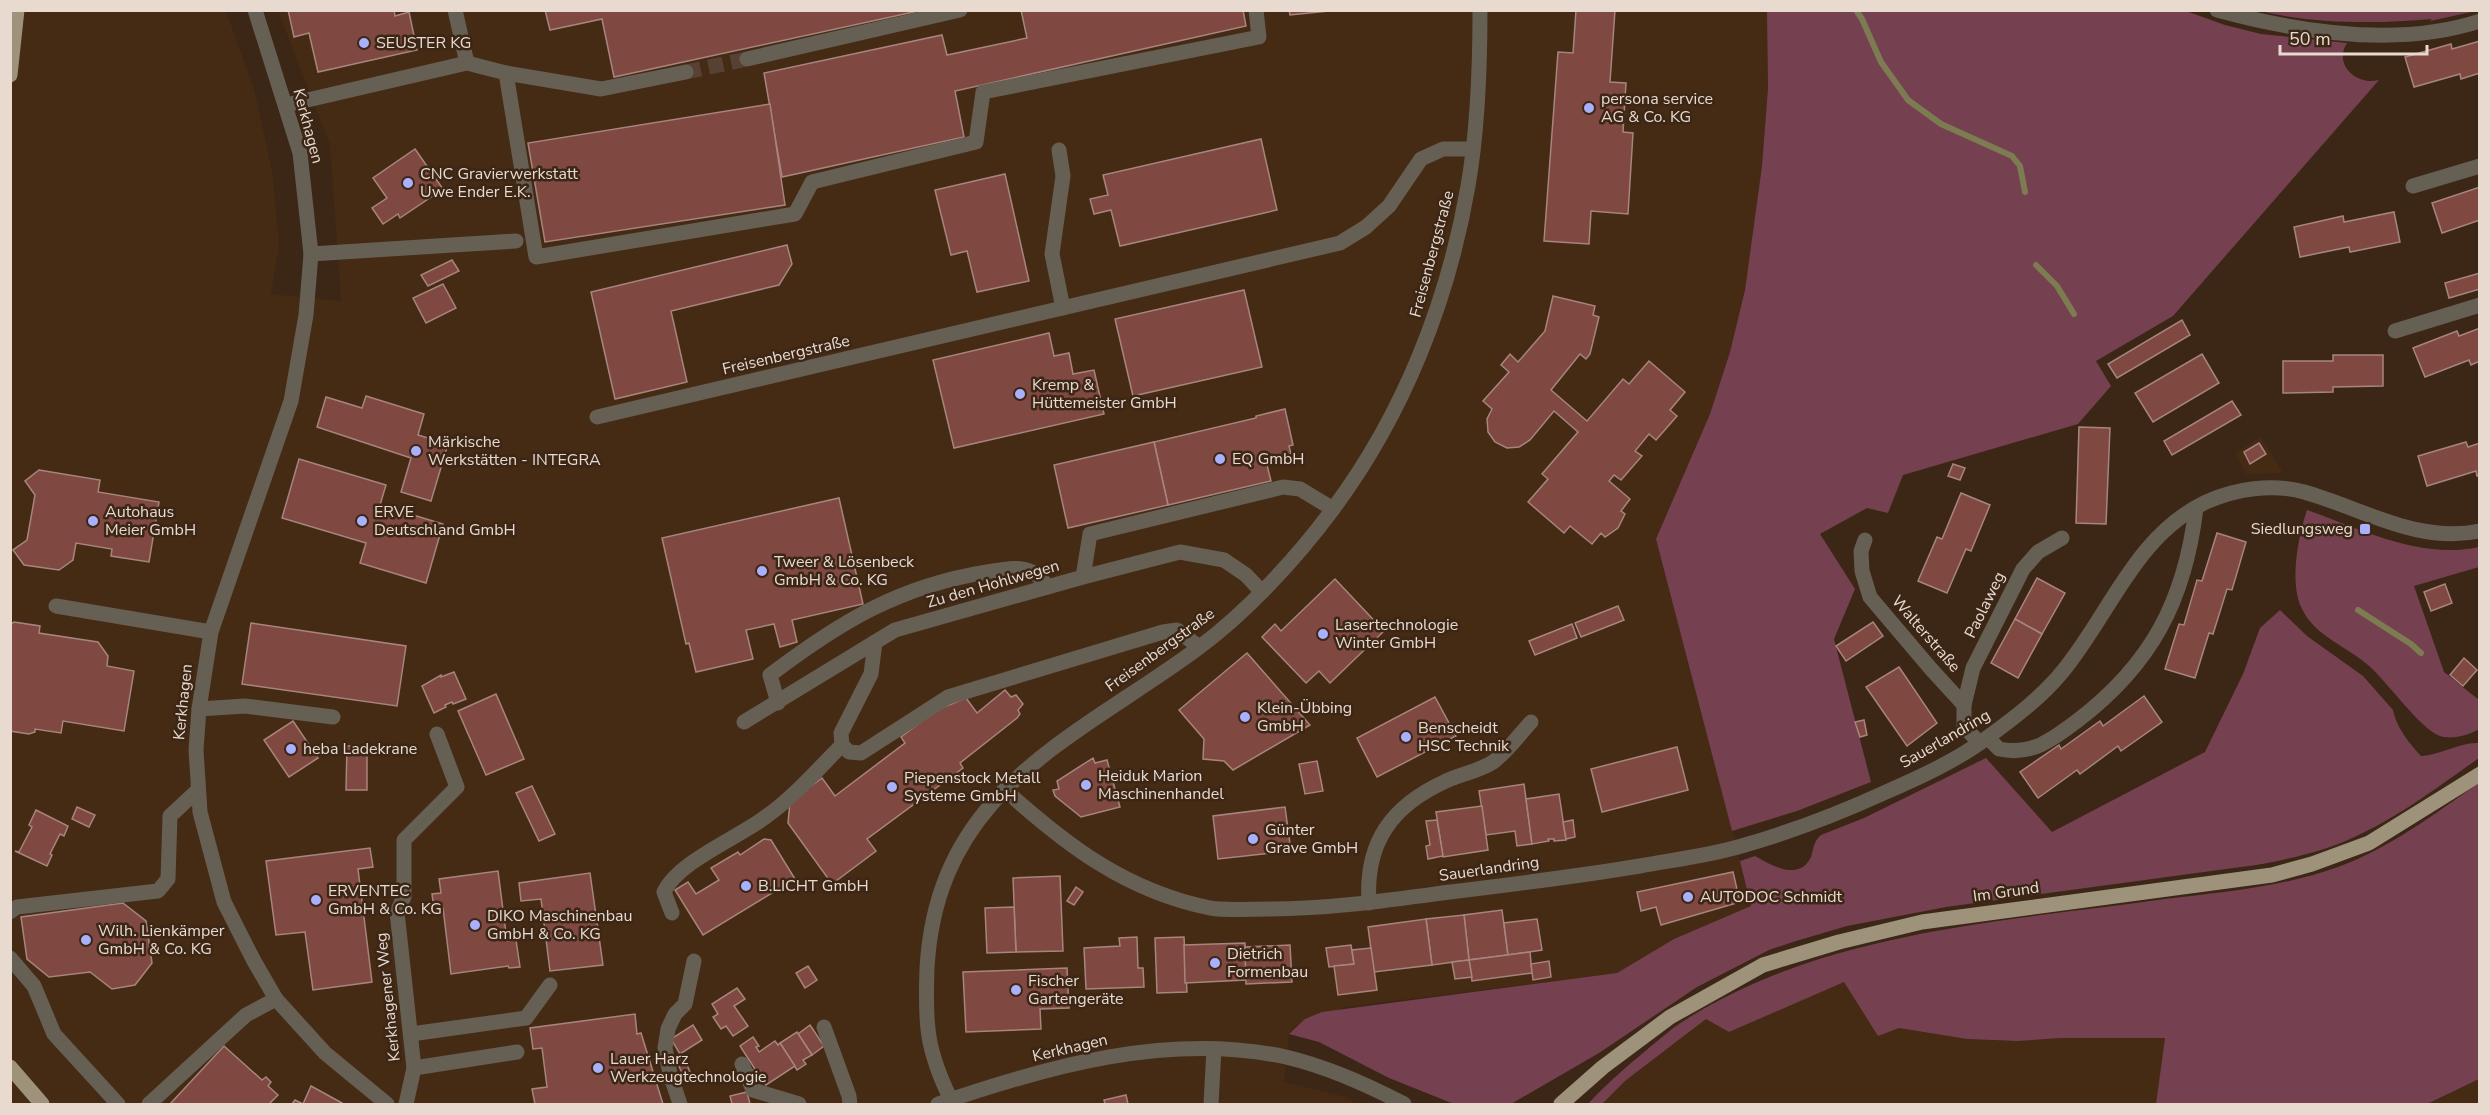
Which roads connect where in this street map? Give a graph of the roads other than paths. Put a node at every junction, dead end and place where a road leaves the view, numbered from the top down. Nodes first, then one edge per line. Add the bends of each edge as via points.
1 (17, 10) edge
2 (255, 10) edge
3 (455, 10) edge
4 (960, 10) edge
5 (1256, 10) edge
6 (1480, 10) edge
7 (2217, 10) edge
8 (2480, 21) edge
9 (747, 59) tunnel mouth
10 (467, 63) junction
11 (686, 72) tunnel mouth
12 (506, 73) junction
13 (10, 75) edge
14 (286, 105) junction
15 (1473, 149) junction
16 (1059, 150) dead end
17 (2480, 166) edge
18 (2413, 186) dead end
19 (516, 241) dead end
20 (311, 254) junction
21 (2480, 305) edge
22 (1063, 308) junction
23 (2395, 331) dead end
24 (597, 417) dead end
25 (2196, 508) junction
26 (1334, 509) junction
27 (2480, 531) edge
28 (2062, 538) dead end
29 (1865, 540) dead end
30 (1083, 577) junction
31 (1048, 587) junction
32 (1262, 592) junction
33 (56, 606) dead end
34 (211, 632) junction
35 (874, 642) junction
36 (1199, 647) junction
37 (778, 703) junction
38 (1964, 705) junction
39 (199, 709) junction
40 (333, 717) dead end
41 (744, 722) dead end
42 (1531, 722) dead end
43 (437, 734) dead end
44 (1984, 740) junction
45 (842, 744) junction
46 (2480, 774) edge
47 (1004, 789) junction
48 (198, 790) junction
49 (1369, 903) junction
50 (10, 912) edge
51 (672, 913) dead end
52 (10, 958) edge
53 (694, 961) dead end
54 (550, 985) dead end
55 (276, 999) junction
56 (824, 1028) dead end
57 (411, 1034) junction
58 (1214, 1049) junction
59 (517, 1052) dead end
60 (742, 1064) dead end
61 (10, 1067) edge
62 (414, 1068) junction
63 (944, 1102) edge
64 (42, 1104) edge
65 (118, 1104) edge
66 (149, 1104) edge
67 (387, 1104) edge
68 (406, 1104) edge
69 (680, 1104) edge
70 (800, 1104) edge
71 (850, 1104) edge
72 (1211, 1104) edge
73 (1404, 1104) edge
74 (1561, 1104) edge

1 - 13 main road
2 - 14 street, Kerkhagen
3 - 10 street
4 - 9 street
5 - 12 street via 1260,37 983,92 976,142 813,182 795,214 536,257
6 - 15 street, Freisenbergstraße
7 - 8 street via 2302,29 2393,36 2414,36
10 - 12 street
10 - 14 street
11 - 12 street via 601,90
14 - 20 street, Kerkhagen via 300,153
15 - 22 street, Freisenbergstraße via 1443,149 1421,159 1389,206 1340,243
15 - 26 street, Freisenbergstraße via 1461,226 1421,354 1380,438
16 - 22 street via 1064,176 1052,254
17 - 18 street
19 - 20 street
20 - 34 street, Kerkhagen via 306,315 291,401
21 - 23 street
22 - 24 street, Freisenbergstraße
25 - 27 street, Sauerlandring via 2230,493 2282,488 2302,491 2417,531
25 - 44 street, Sauerlandring via 2176,520 2139,557 2062,672
25 - 44 street via 2182,582 2158,634 2133,669 2100,704 2037,747 2010,752
26 - 30 street via 1300,489 1283,487 1090,534
26 - 32 street, Freisenbergstraße
28 - 38 street, Paolaweg via 2038,552 2023,569 1973,669
29 - 38 street, Walterstraße via 1862,571 1870,597
30 - 31 street, Zu den Hohlwegen
30 - 32 street, Zu den Hohlwegen via 1180,552 1224,560
31 - 35 street, Zu den Hohlwegen via 896,630
31 - 37 street via 1033,572 1016,568 948,578 872,608 820,638 771,675
32 - 36 street, Freisenbergstraße
33 - 34 street
34 - 39 street, Kerkhagen
35 - 37 street, Zu den Hohlwegen
35 - 45 street via 871,674 841,733
36 - 45 street via 1177,630 1163,632 948,697 861,753 849,752
36 - 47 street, Freisenbergstraße via 1050,748
37 - 41 street, Zu den Hohlwegen
38 - 44 street via 1964,727
39 - 40 street via 245,706
39 - 48 street, Kerkhagen
42 - 49 street via 1492,763 1444,782 1393,817 1372,855 1367,880
43 - 57 street, Kerkhagener Weg via 458,787 404,840 404,897 397,912
44 - 49 street, Sauerlandring via 1858,805 1736,847 1595,873
45 - 51 street via 765,818 676,874 664,892
46 - 74 main road, Im Grund via 2369,843 2272,875 1922,922 1763,966 1670,1017
47 - 49 street, Sauerlandring via 1074,848 1153,892 1213,908 1240,910
47 - 63 street, Freisenbergstraße via 976,821 954,859 936,908 930,942 927,1036
48 - 50 street via 170,816 168,879 158,891 17,907
48 - 55 street, Kerkhagen via 205,836 224,902
52 - 65 street via 34,986 54,1034
53 - 69 street via 686,1004 675,1014 665,1048
54 - 57 street via 526,1018
55 - 66 street via 246,1015
55 - 67 street, Kerkhagen via 325,1053
56 - 71 street
57 - 62 street, Kerkhagener Weg
58 - 63 street, Kerkhagen via 1148,1051 1102,1058
58 - 72 street
58 - 73 street, Kerkhagen via 1249,1051 1308,1063 1359,1081
59 - 62 street
60 - 70 street via 753,1090
61 - 64 main road
62 - 68 street, Kerkhagener Weg

